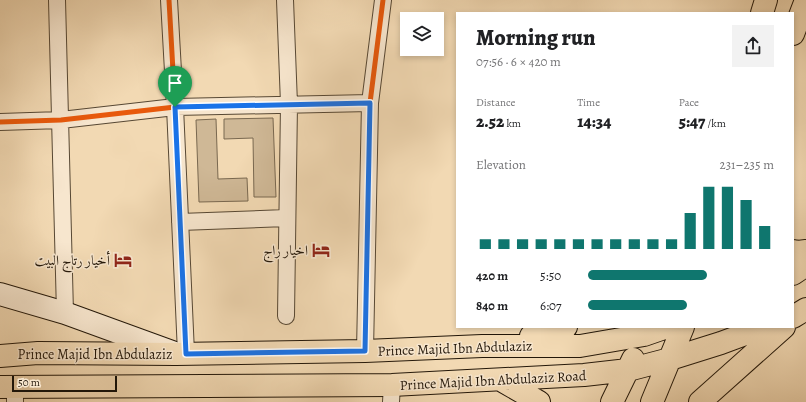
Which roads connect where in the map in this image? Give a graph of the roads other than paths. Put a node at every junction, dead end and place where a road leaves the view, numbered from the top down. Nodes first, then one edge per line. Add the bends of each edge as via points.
1 (57, 0) edge
2 (169, 0) edge
3 (285, 0) edge
4 (383, 0) edge
5 (766, 0) edge
6 (806, 0) edge
7 (762, 12) edge
8 (794, 31) edge
9 (370, 103) junction
10 (289, 104) junction
11 (175, 107) junction
12 (60, 120) junction
13 (0, 122) edge
14 (286, 218) junction
15 (180, 222) junction
16 (794, 251) edge
17 (806, 251) edge
18 (806, 265) edge
19 (794, 273) edge
20 (0, 294) edge
21 (65, 313) junction
22 (286, 316) dead end
23 (564, 328) edge
24 (662, 328) edge
25 (683, 328) edge
26 (761, 328) edge
27 (784, 328) edge
28 (645, 331) edge
29 (482, 346) junction
30 (365, 351) junction
31 (181, 354) junction
32 (0, 356) edge
33 (670, 359) junction
34 (628, 370) junction
35 (502, 380) junction
36 (10, 392) edge
37 (391, 394) edge
38 (538, 402) edge
39 (612, 402) edge
40 (652, 402) edge
41 (700, 402) edge

1 - 12 street
2 - 11 street
3 - 10 street
4 - 9 street
5 - 7 main road
6 - 8 main road
9 - 10 street
9 - 30 street
10 - 11 street
10 - 14 street
11 - 12 street
11 - 15 street
12 - 13 street
12 - 21 street
14 - 15 street
14 - 22 street
15 - 31 street
16 - 17 main road
18 - 19 main road
20 - 21 street
21 - 31 street
23 - 29 main road
24 - 28 main road, Prince Majid Ibn Abdulaziz
25 - 33 main road
26 - 33 main road, Prince Majid Ibn Abdulaziz Road
27 - 41 main road
28 - 29 main road, Prince Majid Ibn Abdulaziz via 580,346
28 - 34 main road
29 - 30 main road, Prince Majid Ibn Abdulaziz
30 - 31 main road, Prince Majid Ibn Abdulaziz
31 - 32 main road, Prince Majid Ibn Abdulaziz via 38,353
33 - 34 main road, Prince Majid Ibn Abdulaziz Road
33 - 40 main road
34 - 35 main road, Prince Majid Ibn Abdulaziz Road
34 - 39 main road
35 - 37 main road, Prince Majid Ibn Abdulaziz Road
35 - 38 main road
36 - 37 main road, Prince Majid Ibn Abdulaziz Road

